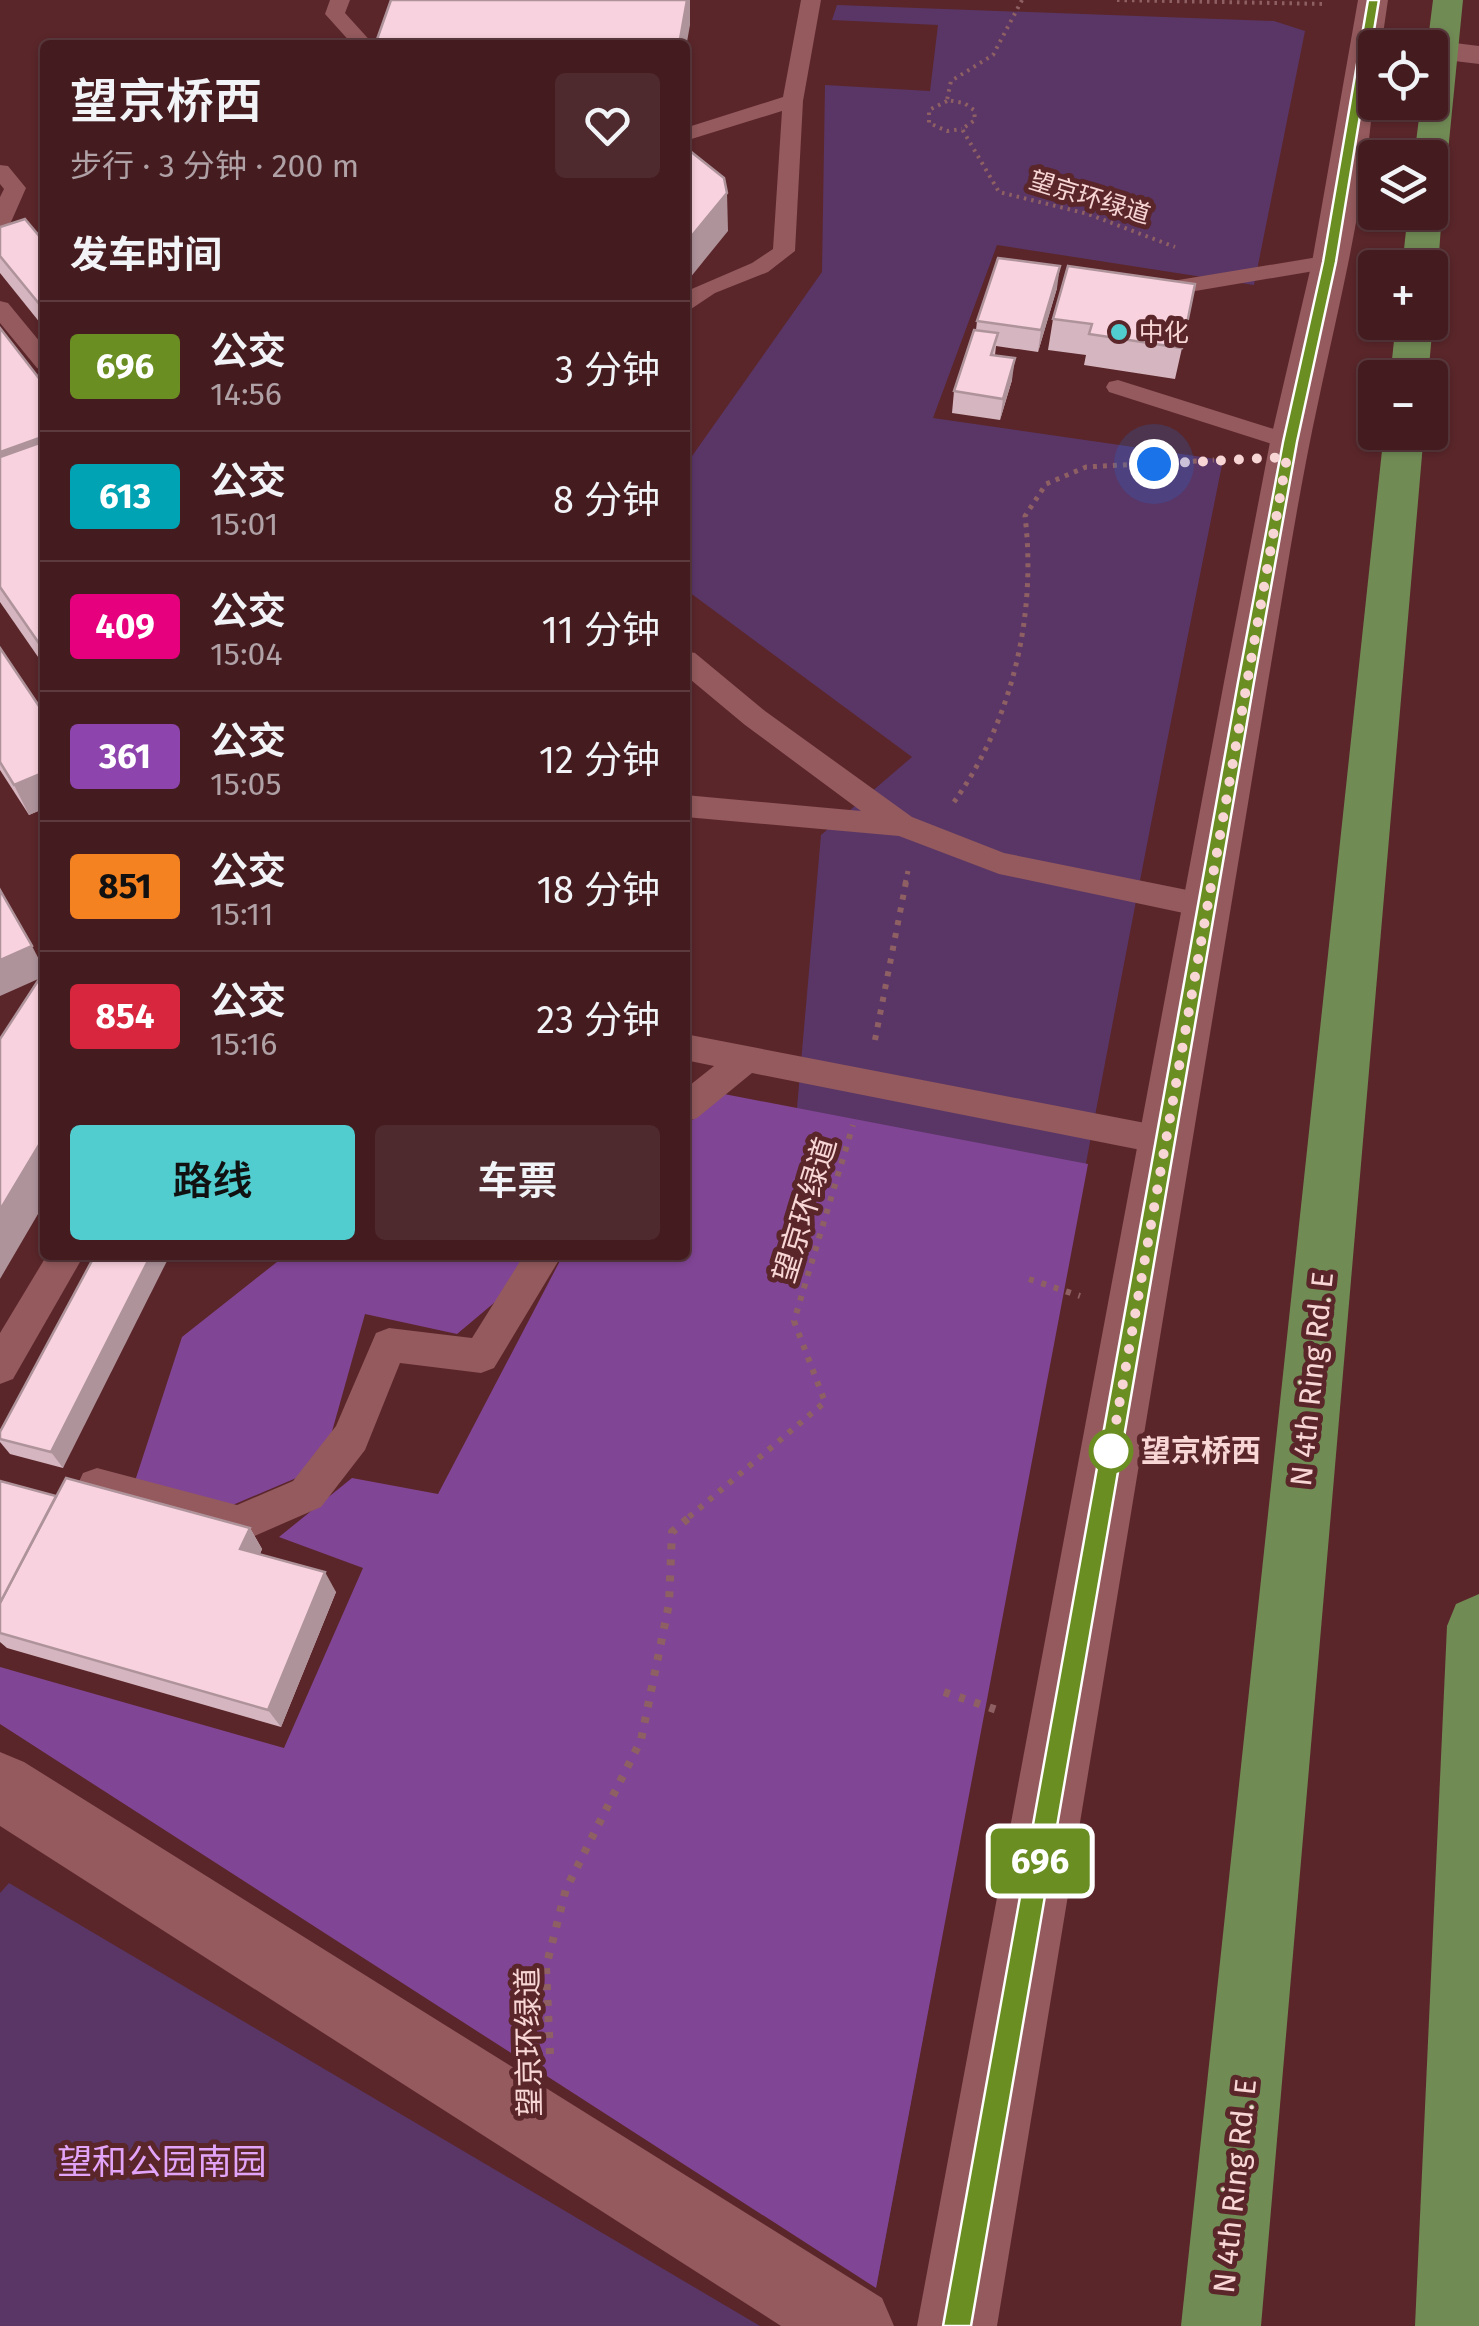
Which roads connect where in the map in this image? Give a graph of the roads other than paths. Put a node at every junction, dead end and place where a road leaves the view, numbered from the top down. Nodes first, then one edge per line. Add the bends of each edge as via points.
1 (340, 0) edge
2 (811, 0) edge
3 (1448, 0) edge
4 (1370, 14) edge
5 (1393, 30) edge
6 (359, 40) edge
7 (1448, 51) edge
8 (1479, 55) edge
9 (794, 101) junction
10 (690, 133) edge
11 (1432, 140) edge
12 (0, 171) edge
13 (2, 214) edge
14 (1330, 262) junction
15 (1147, 292) edge
16 (690, 300) edge
17 (0, 308) edge
18 (40, 356) edge
19 (1118, 387) dead end
20 (1289, 449) junction
21 (1402, 450) edge
22 (690, 664) edge
23 (690, 807) edge
24 (917, 830) junction
25 (1207, 906) junction
26 (690, 1048) edge
27 (746, 1059) junction
28 (690, 1104) edge
29 (1166, 1141) junction
30 (63, 1260) edge
31 (541, 1260) edge
32 (0, 1367) edge
33 (98, 1486) edge
34 (1479, 1626) edge
35 (0, 1786) edge
36 (854, 2326) edge
37 (957, 2326) edge
38 (1221, 2326) edge
39 (1455, 2326) edge

1 - 6 lane via 335,14
2 - 9 lane
3 - 11 highway
4 - 5 street
4 - 14 street
7 - 8 street
9 - 10 lane
9 - 16 lane via 784,251 770,266
12 - 13 lane via 15,188
14 - 15 lane
14 - 20 street
17 - 18 lane
19 - 20 lane
20 - 25 street
21 - 38 highway, N 4th Ring Rd. E
22 - 24 lane via 755,718
23 - 24 lane
24 - 25 lane via 1000,863
25 - 29 street
26 - 27 lane
27 - 28 lane
27 - 29 lane
29 - 37 street
30 - 32 lane
31 - 33 lane via 481,1356 389,1345 351,1437 307,1494 238,1524
34 - 39 highway
35 - 36 street

